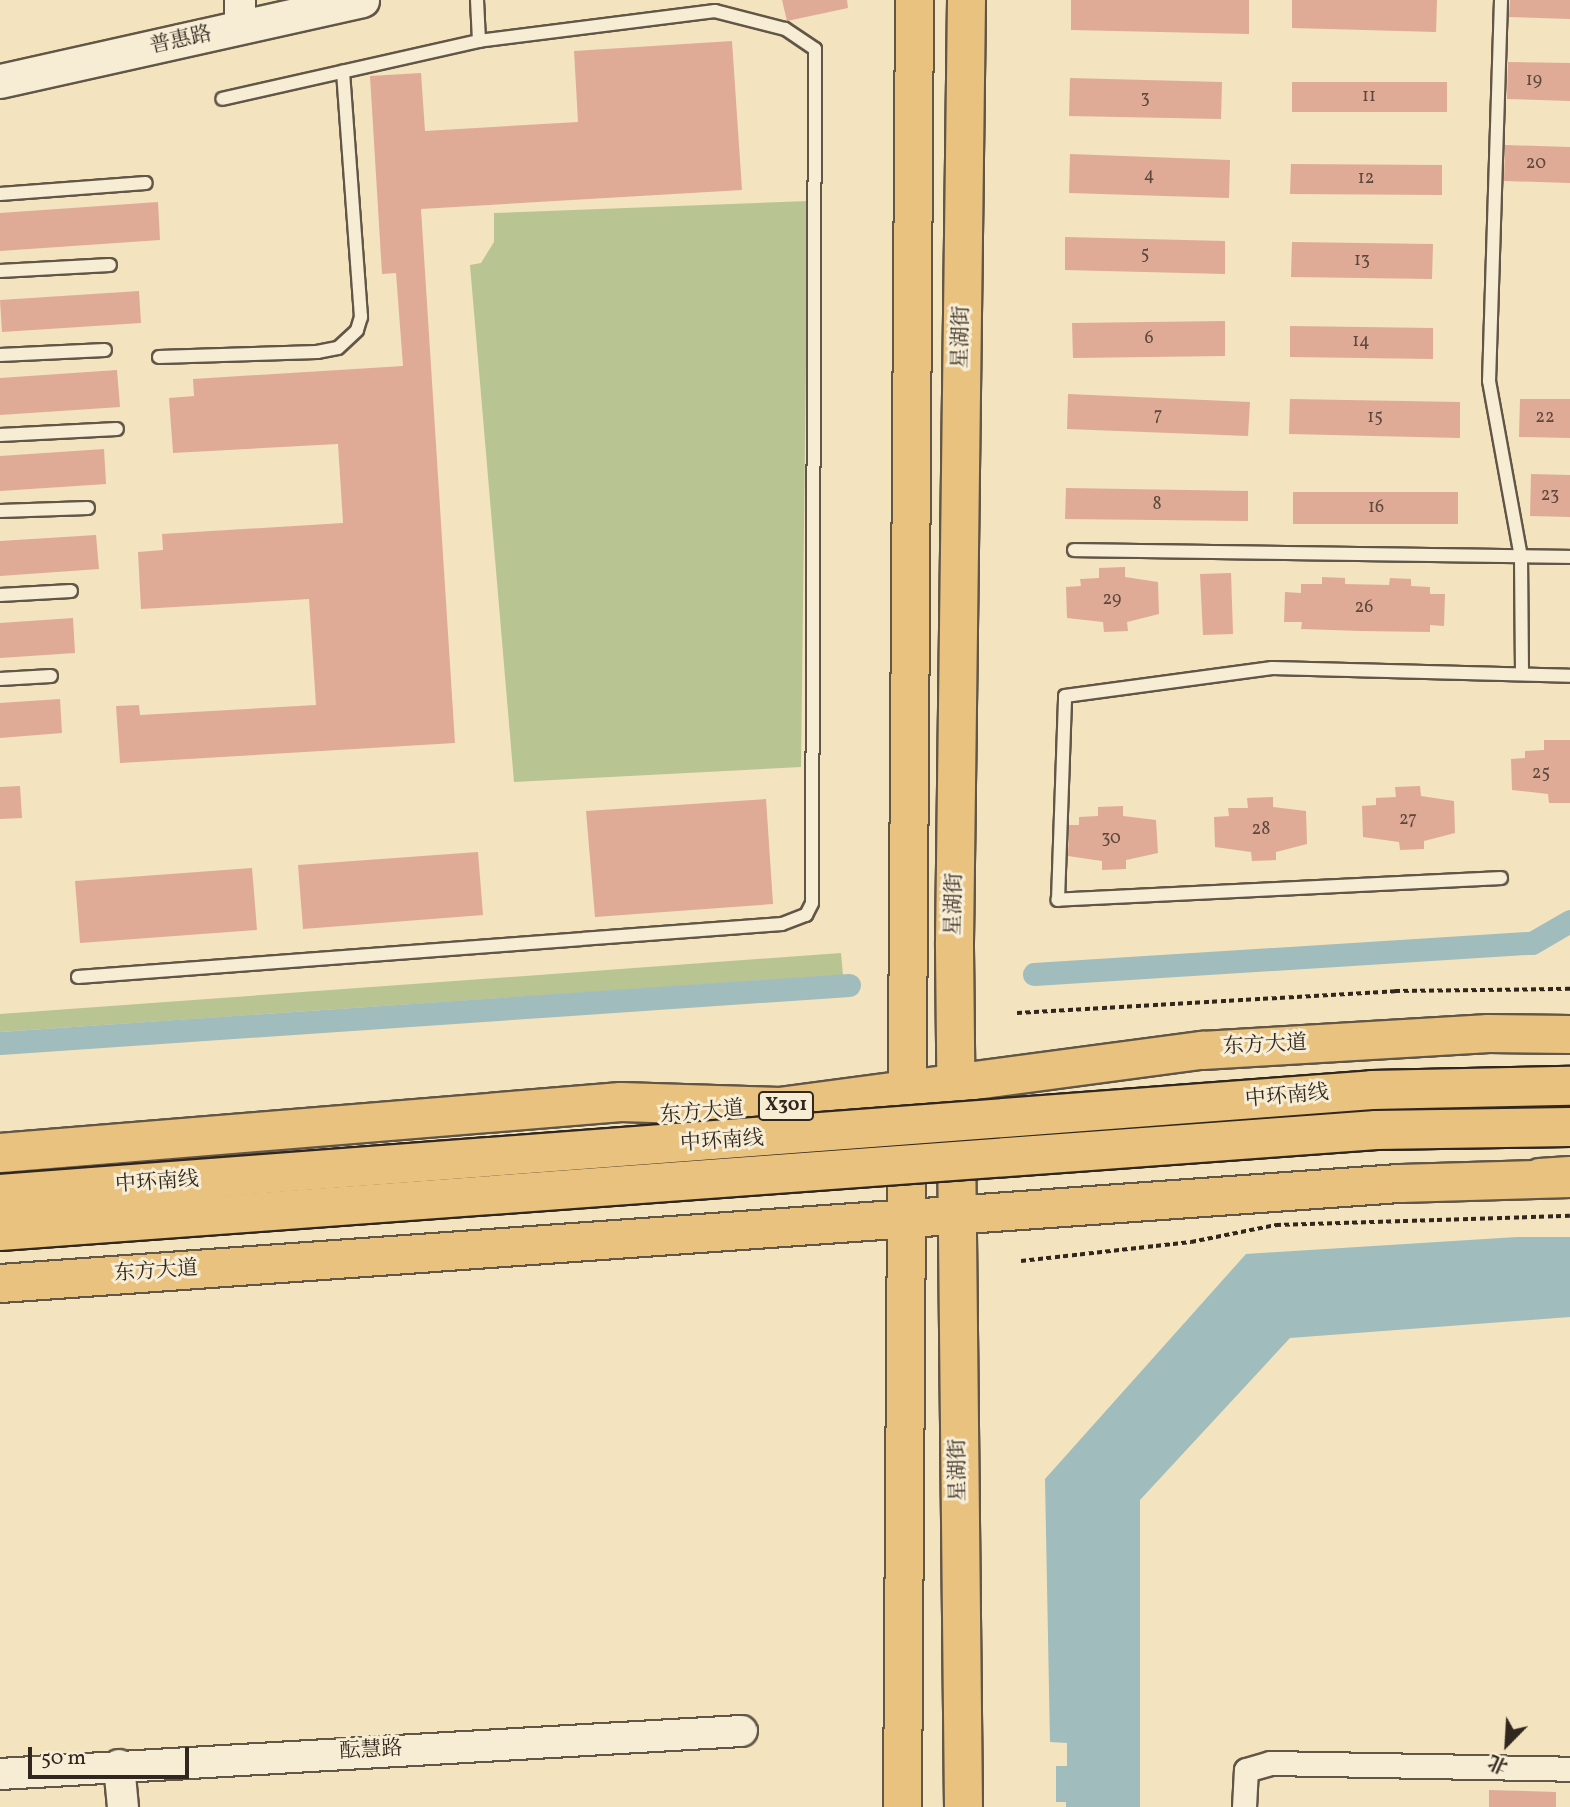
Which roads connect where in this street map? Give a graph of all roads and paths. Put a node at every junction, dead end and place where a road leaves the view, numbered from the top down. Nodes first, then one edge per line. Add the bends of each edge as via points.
1 (362, 0) edge
2 (477, 0) edge
3 (914, 0) edge
4 (966, 0) edge
5 (1501, 0) edge
6 (240, 14) edge
7 (479, 41) junction
8 (343, 72) junction
9 (0, 81) edge
10 (222, 99) dead end
11 (146, 183) dead end
12 (0, 194) edge
13 (110, 265) dead end
14 (0, 271) edge
15 (105, 350) dead end
16 (0, 355) edge
17 (159, 357) dead end
18 (117, 429) dead end
19 (0, 435) edge
20 (88, 508) dead end
21 (0, 511) edge
22 (1074, 550) dead end
23 (1521, 557) junction
24 (1570, 557) edge
25 (71, 591) dead end
26 (0, 595) edge
27 (1522, 674) junction
28 (51, 676) dead end
29 (1570, 676) edge
30 (0, 679) edge
31 (1501, 878) dead end
32 (78, 977) dead end
33 (1570, 989) edge
34 (1017, 1013) dead end
35 (1570, 1034) edge
36 (959, 1079) junction
37 (1570, 1086) edge
38 (904, 1091) junction
39 (780, 1107) junction
40 (1570, 1126) edge
41 (0, 1153) edge
42 (0, 1169) edge
43 (1560, 1177) edge
44 (0, 1194) edge
45 (956, 1216) junction
46 (1570, 1216) edge
47 (903, 1221) junction
48 (0, 1231) edge
49 (1021, 1261) dead end
50 (0, 1283) edge
51 (742, 1731) dead end
52 (118, 1765) junction
53 (1570, 1769) edge
54 (0, 1774) edge
55 (122, 1807) edge
56 (902, 1807) edge
57 (963, 1807) edge
58 (1244, 1807) edge

1 - 6 main road, 普惠路
2 - 7 lane
3 - 38 main road
4 - 36 main road, 星湖街 via 954,942
5 - 23 lane via 1489,381
6 - 9 main road, 普惠路
7 - 8 lane
7 - 32 lane via 715,11 785,29 815,49 812,903 806,915 782,924
8 - 10 lane
8 - 17 lane via 360,317 357,330 338,348 317,352
11 - 12 lane
13 - 14 lane
15 - 16 lane
18 - 19 lane
20 - 21 lane
22 - 23 lane
23 - 24 lane
23 - 27 lane
25 - 26 lane
27 - 29 lane
27 - 31 lane via 1272,668 1065,696 1058,900
28 - 30 lane
33 - 34 path via 1395,991
35 - 36 main road, 东方大道 / X301 via 1488,1033 1202,1050
36 - 38 main road, 东方大道 / X301
36 - 45 main road, 星湖街
37 - 44 highway, 中环南线, bridge via 1372,1090
38 - 39 main road, 东方大道 / X301
38 - 47 main road
39 - 41 highway via 621,1101
39 - 42 main road, 东方大道 / X301
40 - 48 highway, 中环南线, bridge via 1376,1130
43 - 45 main road, 东方大道 via 1399,1183
45 - 47 main road, 东方大道
45 - 57 main road, 星湖街
46 - 49 path via 1276,1225 1191,1242
47 - 50 main road, 东方大道
47 - 56 main road
51 - 52 street, 酝慧路
52 - 54 street, 酝慧路
52 - 55 street
53 - 58 street via 1270,1763 1246,1770

